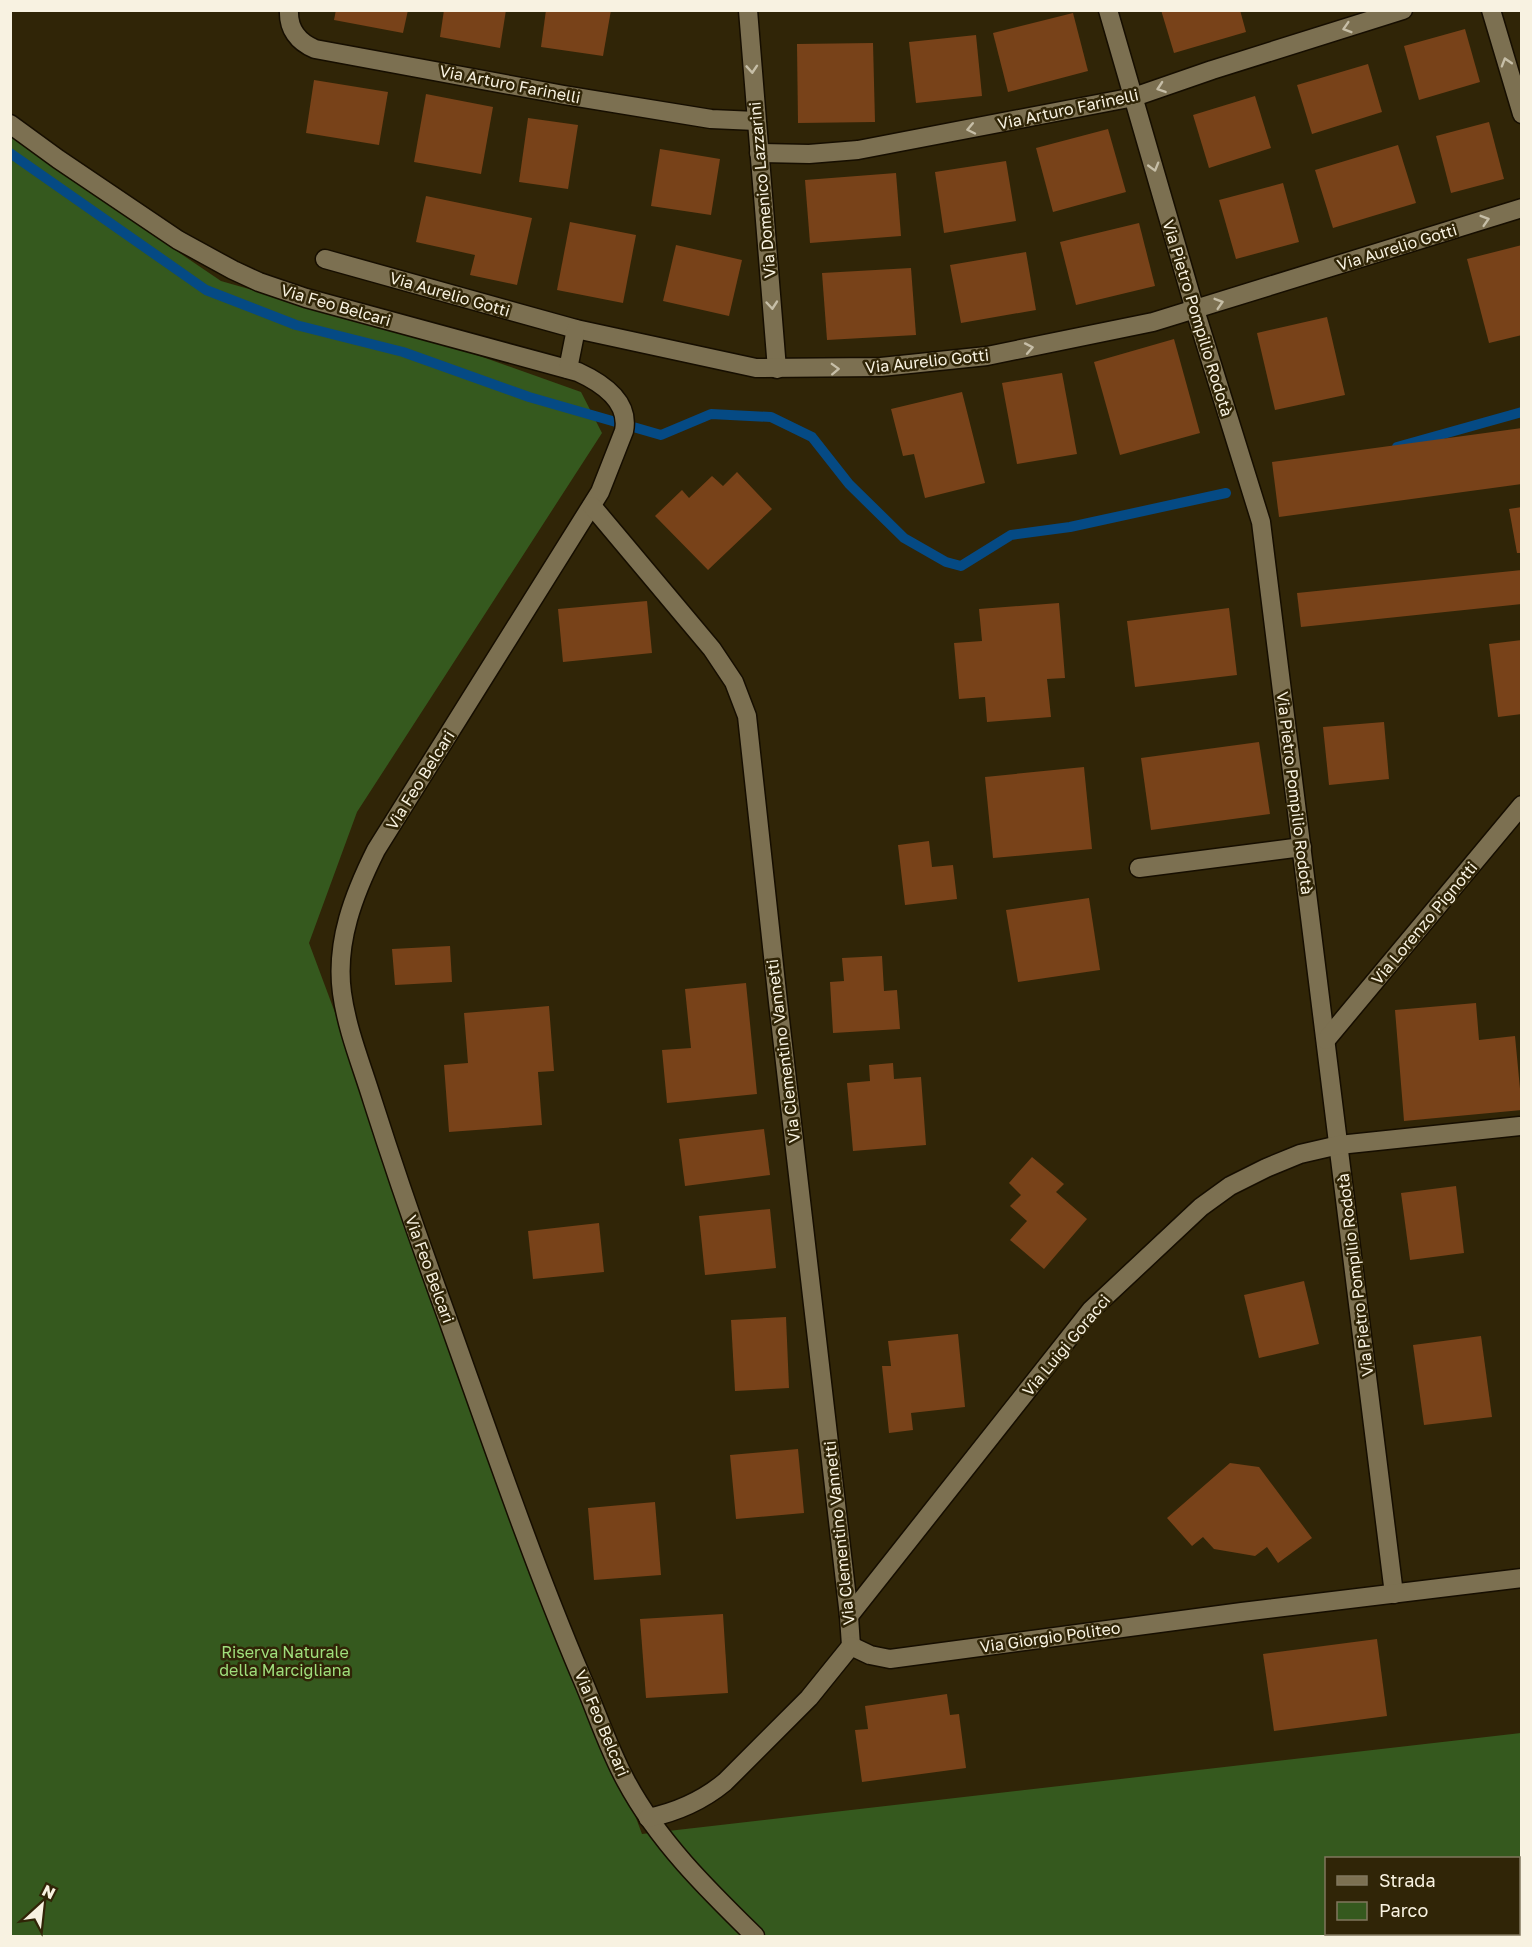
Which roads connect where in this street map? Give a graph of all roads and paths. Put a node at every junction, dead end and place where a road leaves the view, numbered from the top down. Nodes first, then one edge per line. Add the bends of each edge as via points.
1 (289, 10) edge
2 (748, 10) edge
3 (1108, 10) edge
4 (1403, 10) edge
5 (1491, 10) edge
6 (1134, 97) junction
7 (1521, 114) edge
8 (756, 121) junction
9 (10, 124) edge
10 (759, 153) junction
11 (1521, 208) edge
12 (325, 259) dead end
13 (1195, 310) junction
14 (576, 329) junction
15 (568, 369) junction
16 (777, 369) junction
17 (592, 506) junction
18 (1521, 805) edge
19 (1302, 847) junction
20 (1138, 868) dead end
21 (1326, 1040) junction
22 (1520, 1126) edge
23 (1339, 1145) junction
24 (1521, 1578) edge
25 (1394, 1594) junction
26 (849, 1616) junction
27 (851, 1646) junction
28 (648, 1818) junction
29 (755, 1936) edge

1 - 8 street, Via Arturo Farinelli via 293,31 315,49 576,97 711,119
2 -> 8 street, Via Domenico Lazzarini
3 - 6 street, Via Pietro Pompilio Rodotà
4 -> 6 street, Via Arturo Farinelli
7 -> 5 street
6 -> 10 street, Via Arturo Farinelli via 858,150
6 -> 13 street, Via Pietro Pompilio Rodotà
8 - 10 street, Via Domenico Lazzarini
9 - 15 street, Via Feo Belcari via 178,240 259,282
10 -> 16 street, Via Domenico Lazzarini
13 -> 11 street, Via Aurelio Gotti
12 - 14 street, Via Aurelio Gotti
16 -> 13 street, Via Aurelio Gotti via 881,367 987,356 1110,332
13 - 19 street, Via Pietro Pompilio Rodotà via 1261,522
14 - 15 street
14 - 16 street, Via Aurelio Gotti via 745,366
15 - 17 street, Via Feo Belcari via 607,389 625,414 624,431
17 - 26 street, Via Clementino Vannetti via 712,649 734,682 747,716
17 - 28 street, Via Feo Belcari via 376,849 351,907 341,962 342,991 349,1029 403,1194 549,1601 625,1779
18 - 21 street, Via Lorenzo Pignotti
19 - 20 street
19 - 21 street, Via Pietro Pompilio Rodotà
21 - 23 street, Via Pietro Pompilio Rodotà
22 - 23 street, Via Luigi Goracci
23 - 25 street, Via Pietro Pompilio Rodotà
23 - 26 street, Via Luigi Goracci via 1300,1154 1230,1186 1201,1207 1091,1310
24 - 25 street, Via Giorgio Politeo
25 - 27 street, Via Giorgio Politeo via 890,1659
26 - 27 street, Via Clementino Vannetti
27 - 28 street via 809,1698 711,1794 670,1813
28 - 29 street, Via Feo Belcari via 683,1862

